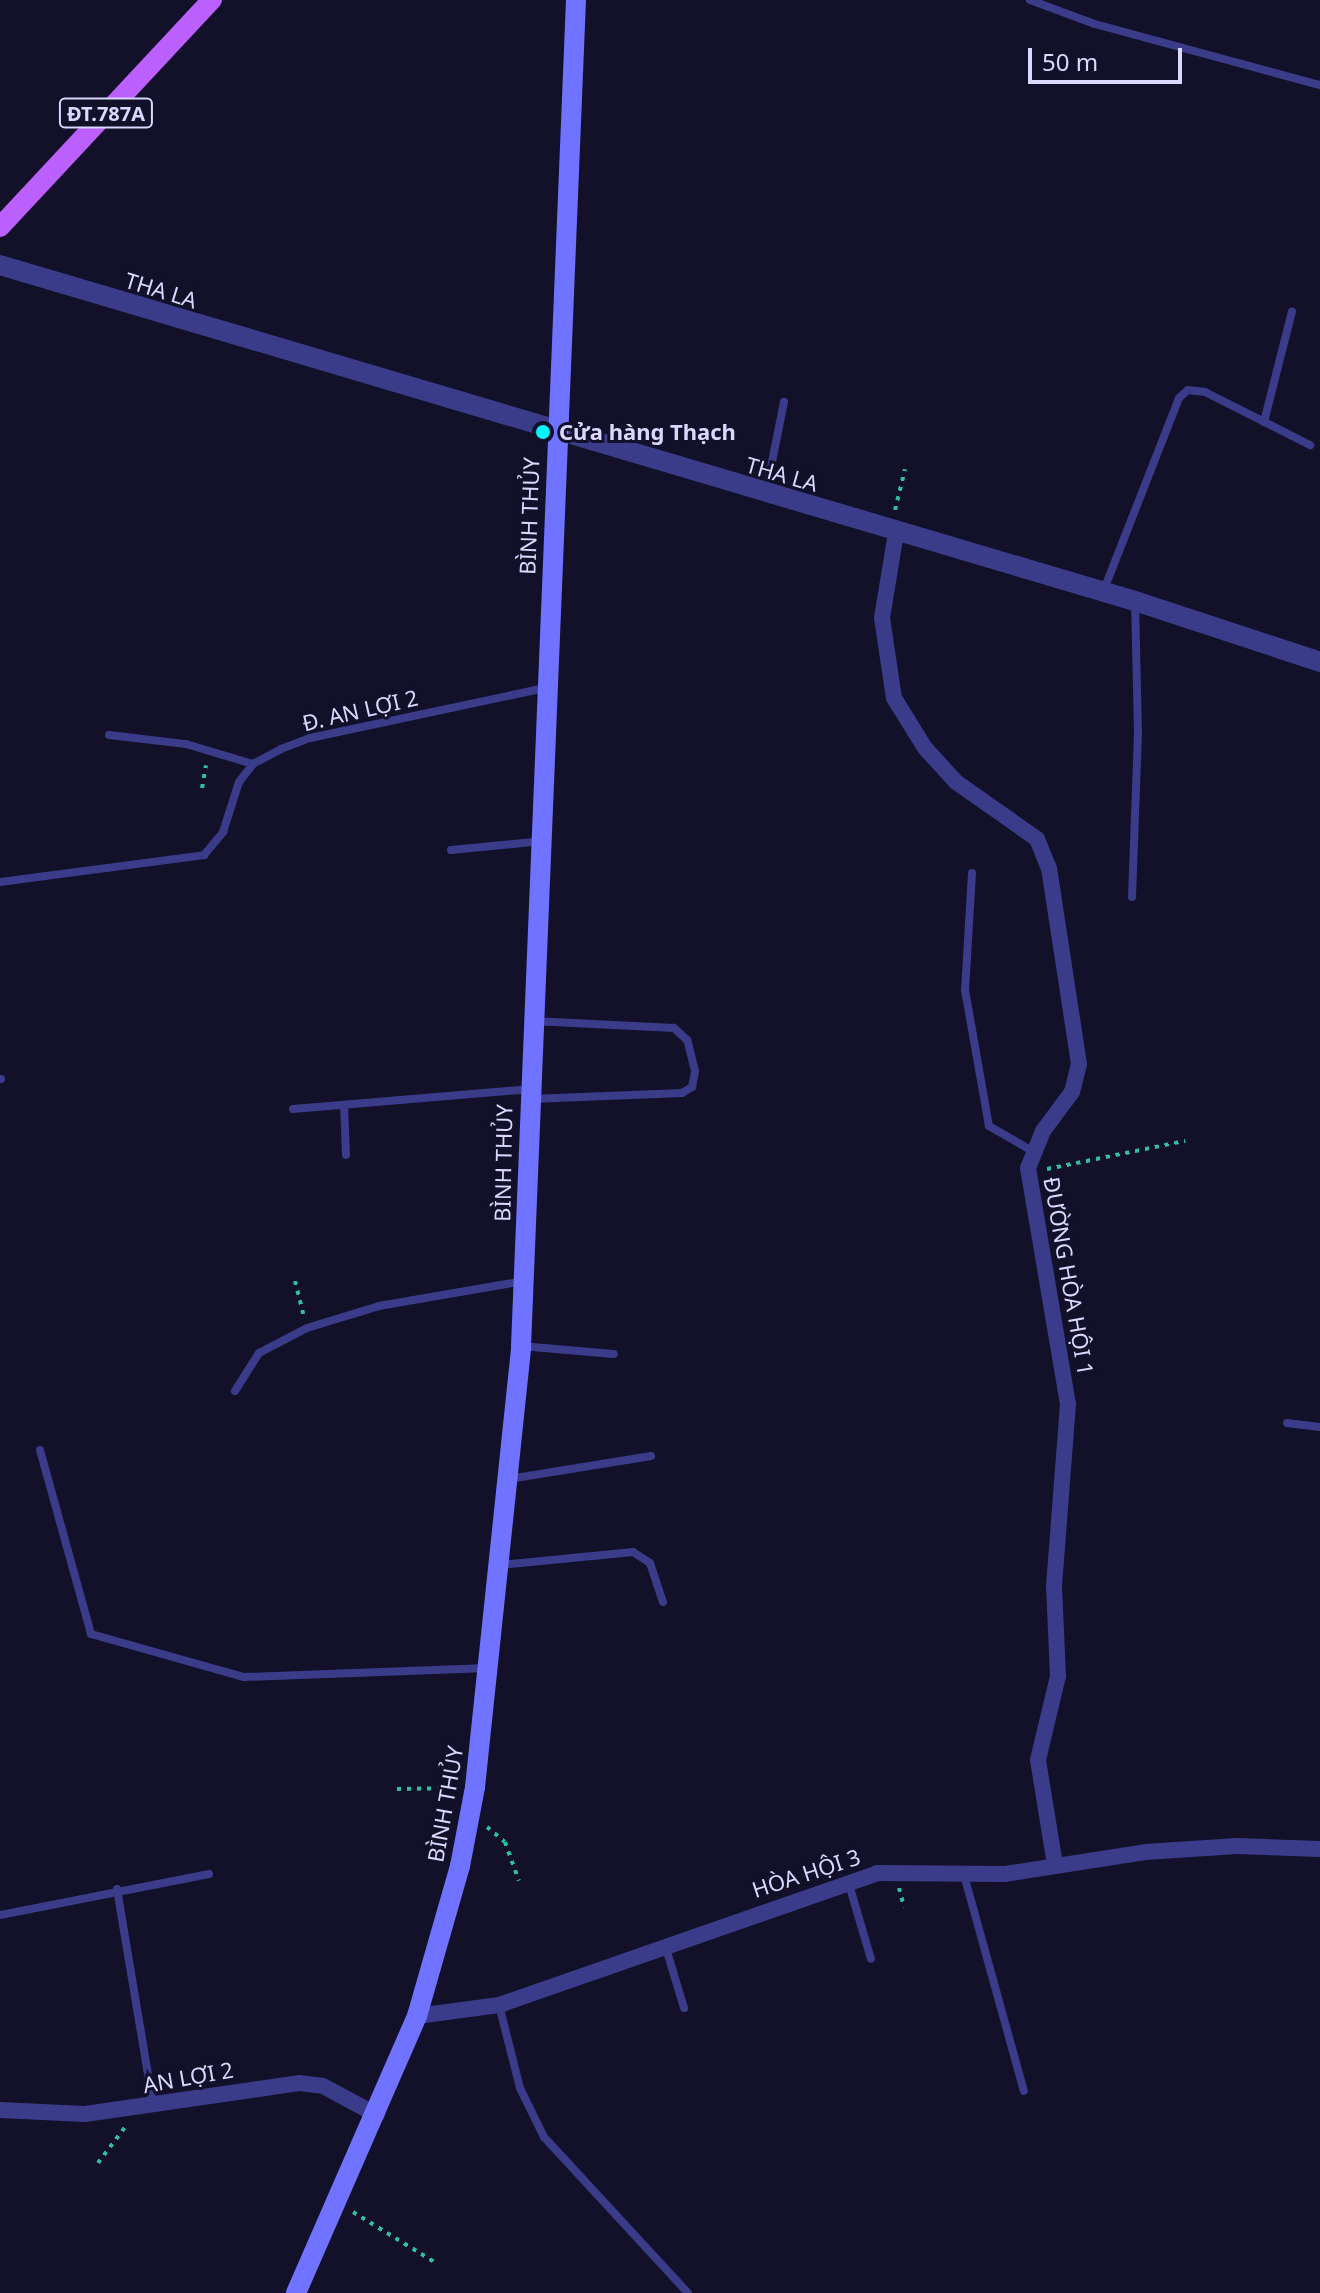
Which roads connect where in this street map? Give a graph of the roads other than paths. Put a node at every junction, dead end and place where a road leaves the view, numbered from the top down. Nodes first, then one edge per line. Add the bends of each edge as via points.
1 (212, 0) edge
2 (576, 0) edge
3 (1030, 0) edge
4 (1320, 85) edge
5 (0, 227) edge
6 (0, 265) edge
7 (1292, 311) dead end
8 (784, 402) dead end
9 (1264, 422) junction
10 (555, 432) junction
11 (1310, 445) dead end
12 (766, 494) junction
13 (893, 532) junction
14 (1102, 592) junction
15 (1135, 601) junction
16 (1320, 662) edge
17 (549, 686) junction
18 (109, 735) dead end
19 (253, 764) junction
20 (542, 841) junction
21 (451, 850) dead end
22 (972, 873) dead end
23 (0, 882) edge
24 (1132, 897) dead end
25 (532, 1021) junction
26 (529, 1094) junction
27 (344, 1105) junction
28 (293, 1109) dead end
29 (1034, 1153) junction
30 (346, 1155) dead end
31 (524, 1281) junction
32 (521, 1346) junction
33 (614, 1354) dead end
34 (235, 1391) dead end
35 (1287, 1423) dead end
36 (1320, 1427) edge
37 (40, 1450) dead end
38 (651, 1456) dead end
39 (509, 1479) junction
40 (500, 1565) junction
41 (663, 1602) dead end
42 (489, 1668) junction
43 (1320, 1849) edge
44 (1055, 1865) junction
45 (209, 1874) dead end
46 (964, 1874) junction
47 (847, 1880) junction
48 (117, 1889) junction
49 (0, 1915) edge
50 (665, 1944) junction
51 (871, 1959) dead end
52 (499, 2005) junction
53 (684, 2008) dead end
54 (417, 2016) junction
55 (1024, 2091) dead end
56 (146, 2107) junction
57 (0, 2110) edge
58 (377, 2115) junction
59 (296, 2293) edge
60 (688, 2293) edge

1 - 5 main road, ĐT.787A
2 - 10 main road, BÌNH THỦY
3 - 4 lane via 1095,24
6 - 10 street, THA LA
7 - 9 lane
8 - 12 lane
9 - 11 lane
9 - 14 lane via 1205,392 1188,390 1179,398
10 - 12 street, THA LA
10 - 17 main road, BÌNH THỦY
12 - 13 street, THA LA
13 - 14 street, THA LA
13 - 29 street, ĐƯỜNG HÒA HỘI 1 via 882,618 894,698 935,759 956,782 1037,839 1049,868 1079,1064 1072,1092
14 - 15 street, THA LA
15 - 16 street, THA LA
15 - 24 lane via 1138,733
17 - 19 lane, Đ. AN LỢI 2 via 310,738
17 - 20 main road, BÌNH THỦY
18 - 19 lane via 209,751
19 - 23 lane via 239,782 223,832 204,855
20 - 21 lane
20 - 25 main road, BÌNH THỦY
22 - 29 lane via 965,990 989,1126
25 - 26 main road, BÌNH THỦY
25 - 26 lane via 674,1028 687,1040 695,1071 692,1087 682,1093
26 - 27 lane
26 - 31 main road, BÌNH THỦY
27 - 28 lane
27 - 30 lane
29 - 44 street, ĐƯỜNG HÒA HỘI 1 via 1029,1173 1068,1404 1054,1585 1058,1676 1038,1760
31 - 32 main road, BÌNH THỦY
31 - 34 lane via 379,1306 307,1328 259,1353
32 - 33 lane
32 - 39 main road, BÌNH THỦY
35 - 36 lane
37 - 42 lane via 91,1634 244,1677
38 - 39 lane
39 - 40 main road, BÌNH THỦY
40 - 41 lane via 633,1552 650,1563
40 - 42 main road, BÌNH THỦY
42 - 54 main road, BÌNH THỦY via 460,1866
43 - 44 street, HÒA HỘI 3 via 1237,1846
44 - 46 street, HÒA HỘI 3 via 1005,1874
45 - 48 lane
46 - 47 street, HÒA HỘI 3 via 895,1871
46 - 55 lane
47 - 50 street, HÒA HỘI 3
47 - 51 lane
48 - 49 lane
48 - 56 lane
50 - 52 street, HÒA HỘI 3
50 - 53 lane
52 - 54 street, HÒA HỘI 3
52 - 60 lane via 520,2088 544,2137
54 - 58 main road, BÌNH THỦY
56 - 57 street, AN LỢI 2 via 85,2114
56 - 58 street, AN LỢI 2 via 299,2083 323,2086
58 - 59 main road, BÌNH THỦY

